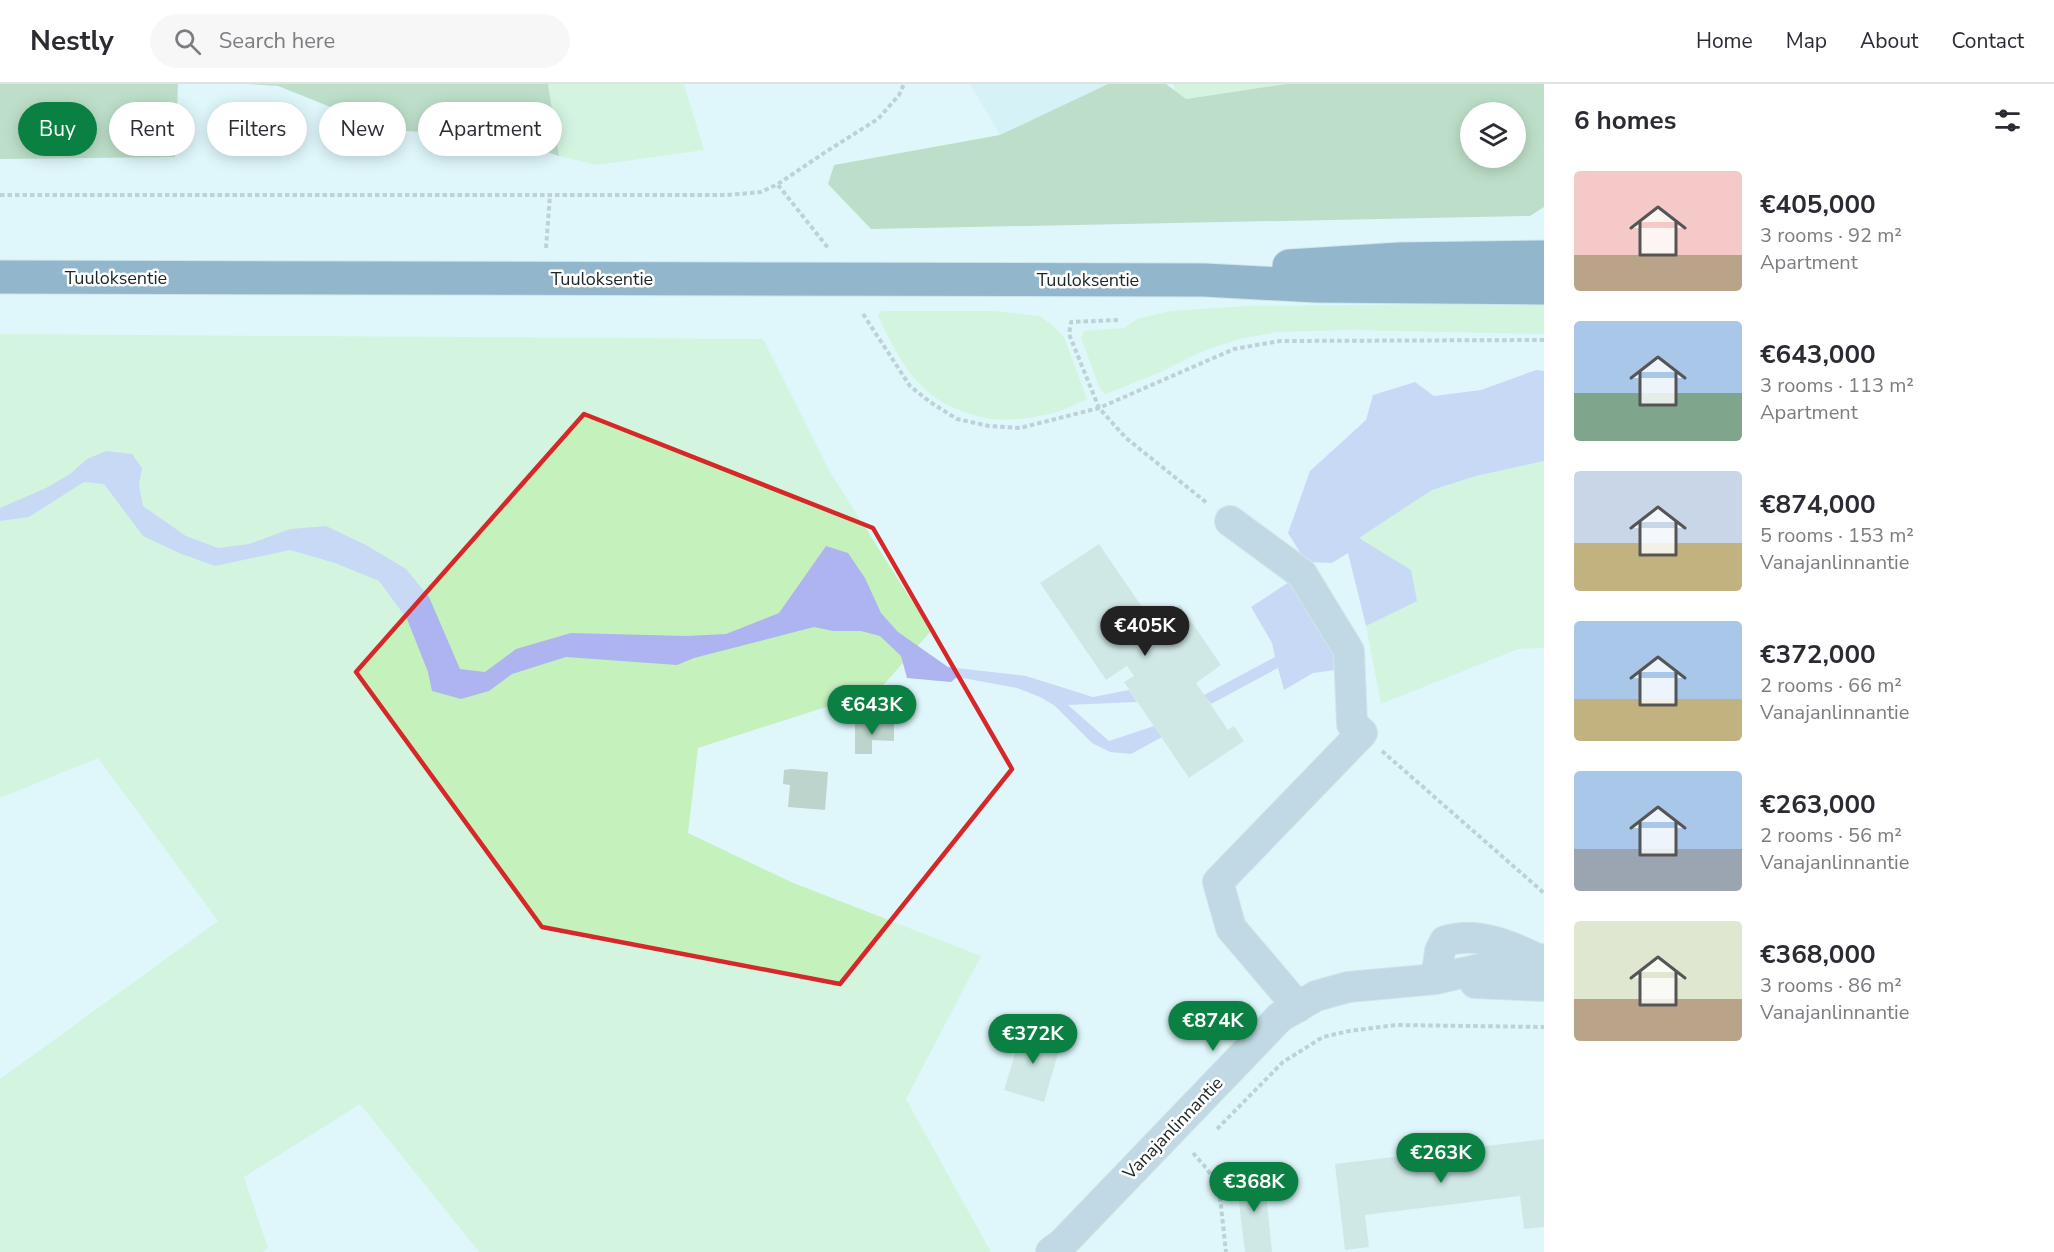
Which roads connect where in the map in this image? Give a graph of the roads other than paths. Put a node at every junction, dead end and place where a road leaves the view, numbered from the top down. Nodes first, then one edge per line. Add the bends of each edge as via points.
1 (1544, 257) edge
2 (0, 277) edge
3 (1204, 280) junction
4 (1544, 288) edge
5 (1230, 521) dead end
6 (1543, 968) edge
7 (1298, 1006) junction
8 (1051, 1252) edge

1 - 3 highway, Tuuloksentie via 1400,259 1287,266
2 - 3 highway, Tuuloksentie
3 - 4 highway, Tuuloksentie via 1316,286
5 - 7 street via 1302,574 1349,651 1352,724 1362,733 1218,882 1231,928
6 - 7 street, Vanajanlinnantie via 1484,968 1436,979 1348,987
7 - 8 street, Vanajanlinnantie via 1280,1017

